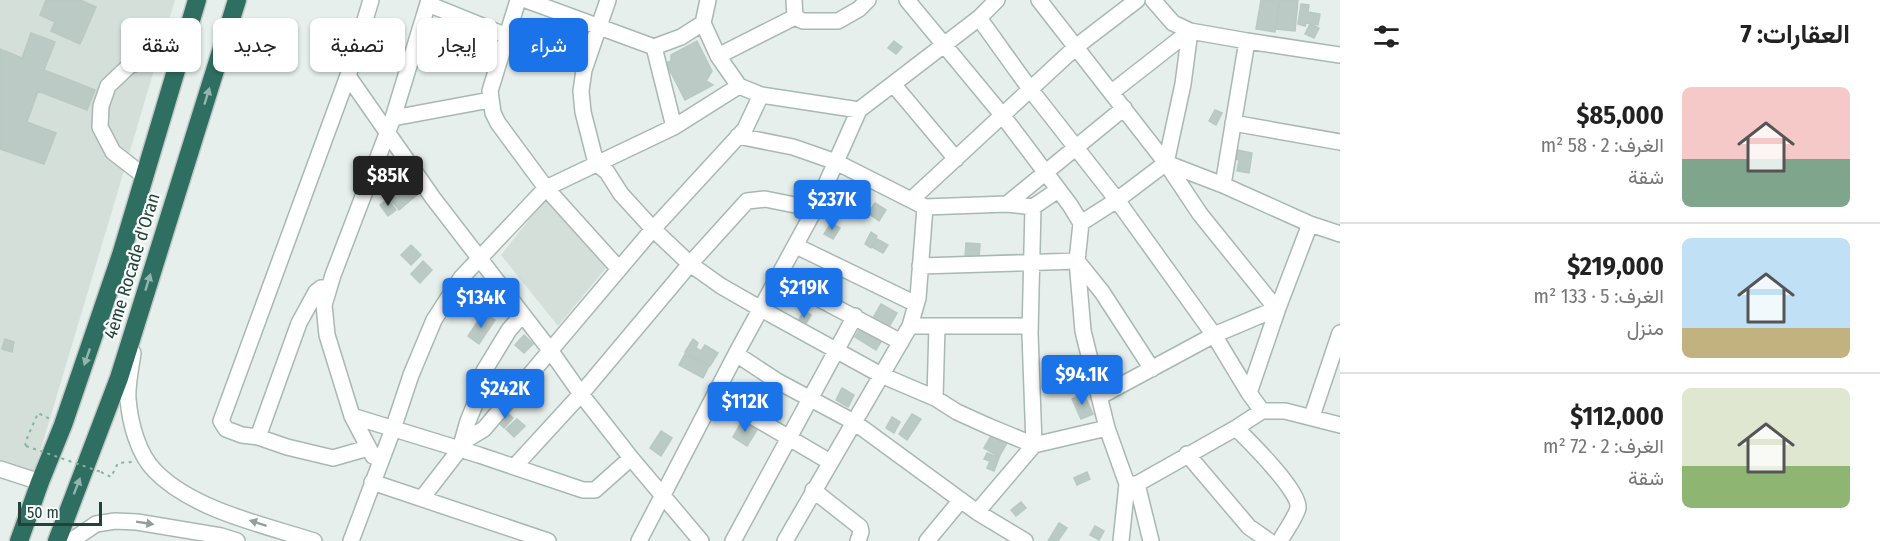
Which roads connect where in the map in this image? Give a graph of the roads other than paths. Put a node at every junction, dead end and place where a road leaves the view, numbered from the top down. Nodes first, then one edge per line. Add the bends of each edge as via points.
1 (197, 0) edge
2 (237, 0) edge
3 (372, 0) edge
4 (518, 0) edge
5 (526, 0) edge
6 (608, 0) edge
7 (708, 0) edge
8 (794, 0) edge
9 (868, 0) edge
10 (907, 0) edge
11 (997, 0) edge
12 (1039, 0) edge
13 (1137, 0) edge
14 (1153, 0) edge
15 (429, 2) edge
16 (795, 17) junction
17 (192, 18) edge
18 (979, 18) junction
19 (703, 23) junction
20 (600, 28) junction
21 (1190, 31) junction
22 (507, 36) junction
23 (1247, 41) junction
24 (944, 43) junction
25 (654, 46) junction
26 (1077, 46) junction
27 (1340, 55) edge
28 (718, 56) junction
29 (123, 72) edge
30 (176, 72) edge
31 (348, 76) junction
32 (893, 84) junction
33 (739, 86) junction
34 (1030, 89) junction
35 (1112, 92) junction
36 (760, 95) junction
37 (490, 100) junction
38 (1124, 108) junction
39 (859, 110) junction
40 (1003, 116) junction
41 (1233, 123) junction
42 (390, 125) junction
43 (674, 128) junction
44 (738, 136) junction
45 (1340, 142) edge
46 (1076, 147) junction
47 (956, 159) junction
48 (836, 162) junction
49 (596, 163) junction
50 (1166, 163) junction
51 (1044, 172) junction
52 (144, 176) junction
53 (1223, 185) junction
54 (546, 188) junction
55 (1058, 190) junction
56 (1117, 200) junction
57 (919, 203) junction
58 (1007, 204) junction
59 (1033, 207) junction
60 (815, 209) junction
61 (1081, 223) junction
62 (1310, 224) junction
63 (653, 229) junction
64 (1340, 234) edge
65 (796, 246) junction
66 (479, 258) junction
67 (1077, 261) junction
68 (1031, 262) junction
69 (690, 264) junction
70 (920, 266) junction
71 (619, 269) junction
72 (778, 278) junction
73 (329, 287) junction
74 (916, 304) junction
75 (1278, 308) junction
76 (761, 309) junction
77 (522, 315) junction
78 (855, 316) junction
79 (137, 320) junction
80 (910, 326) junction
81 (937, 326) junction
82 (1030, 326) junction
83 (1340, 333) edge
84 (1214, 335) junction
85 (901, 342) junction
86 (550, 350) junction
87 (837, 351) junction
88 (736, 354) junction
89 (1152, 369) junction
90 (880, 375) junction
91 (1249, 393) junction
92 (581, 394) junction
93 (716, 394) junction
94 (478, 397) junction
95 (1099, 397) junction
96 (810, 398) junction
97 (935, 398) junction
98 (504, 407) junction
99 (1262, 411) junction
100 (352, 416) junction
101 (1312, 416) junction
102 (854, 422) junction
103 (1340, 425) edge
104 (1107, 428) junction
105 (1236, 428) junction
106 (393, 429) junction
107 (258, 436) junction
108 (788, 439) junction
109 (462, 445) junction
110 (1034, 445) junction
111 (368, 448) junction
112 (1187, 454) junction
113 (631, 458) junction
114 (830, 462) junction
115 (379, 465) junction
116 (514, 466) junction
117 (0, 469) edge
118 (40, 482) junction
119 (372, 482) junction
120 (1132, 484) junction
121 (813, 490) junction
122 (662, 495) junction
123 (422, 498) junction
124 (961, 500) junction
125 (976, 512) junction
126 (19, 541) edge
127 (57, 541) edge
128 (71, 541) edge
129 (237, 541) edge
130 (314, 541) edge
131 (351, 541) edge
132 (548, 541) edge
133 (639, 541) edge
134 (701, 541) edge
135 (733, 541) edge
136 (785, 541) edge
137 (858, 541) edge
138 (927, 541) edge
139 (1025, 541) edge
140 (1121, 541) edge
141 (1151, 541) edge
142 (1269, 541) edge
143 (1280, 541) edge

1 - 17 highway, 4ème Rocade d'Oran
79 -> 2 highway, 4ème Rocade d'Oran
3 - 31 street
4 - 22 street
5 - 20 street
6 - 20 street
7 - 19 street
8 - 16 street
9 - 16 street via 838,21 803,21
10 - 24 street
11 - 18 street
12 - 26 street
13 - 26 street
14 - 21 street via 1173,23
15 - 22 street
15 - 42 street
16 - 28 street
18 - 24 street
18 - 34 street
19 - 25 street via 681,37
19 - 28 street
20 - 25 street
20 - 49 street via 580,92
21 - 23 street
21 - 35 street
21 - 50 street
22 - 37 street
23 - 27 street
23 - 41 street
24 - 32 street
24 - 40 street
25 - 43 street
26 - 34 street
26 - 35 street
28 - 33 street
29 - 52 street via 108,86 101,106 100,127 113,152
30 - 52 highway, 4ème Rocade d'Oran
31 - 42 street
31 - 107 street via 221,421 226,429
32 - 39 street
32 - 47 street
33 - 36 street
33 - 43 street
34 - 40 street
34 - 46 street
35 - 38 street
36 - 39 street
36 - 44 street via 746,129
37 - 42 street
37 - 54 street via 498,123
38 - 46 street
38 - 50 street
39 - 48 street
40 - 47 street
40 - 51 street
41 - 45 street
41 - 53 street
42 - 66 street via 433,198
42 - 73 street
43 - 49 street
44 - 48 street via 793,147
44 - 63 street
46 - 51 street
46 - 56 street
47 - 57 street
48 - 57 street
48 - 60 street
49 - 54 street
49 - 63 street
50 - 53 street
50 - 56 street
50 - 75 street via 1200,214
51 - 55 street
51 - 58 street
52 -> 118 highway, 4ème Rocade d'Oran via 89,351
53 - 62 street
54 - 66 street
54 - 71 street
55 - 59 street
55 - 61 street
56 - 61 street
56 - 84 street
57 - 58 street
57 - 70 street
58 - 59 street
59 - 68 street
60 - 65 street
60 - 69 street via 765,199 747,201
61 - 67 street
62 - 64 street
62 - 75 street
63 - 69 street
63 - 71 street
65 - 72 street
65 - 74 street
66 - 77 street
66 - 106 street via 434,320
67 - 68 street
67 - 89 street
67 - 95 street via 1083,331
68 - 70 street
68 - 82 street
69 - 76 street
69 - 92 street
70 - 74 street
71 - 86 street
72 - 76 street
72 - 78 street
73 - 100 street via 324,305 327,335
73 - 107 street via 316,292 299,323
74 - 80 street
75 - 84 street
75 - 91 street
76 - 87 street
76 - 88 street
77 - 86 street
77 - 94 street via 504,336 484,371
78 - 85 street
78 - 87 street
127 -> 79 highway, 4ème Rocade d'Oran
130 -> 79 street via 212,508 154,471 130,420 128,397
80 - 81 street
80 - 85 street
81 - 82 street
81 - 97 street
82 - 110 street
83 - 101 street
84 - 89 street
84 - 91 street
85 - 90 street
86 - 92 street
86 - 98 street
87 - 90 street
87 - 96 street
88 - 93 street
88 - 96 street
89 - 95 street
90 - 97 street
90 - 102 street
91 - 99 street
92 - 113 street
92 - 116 street
93 - 108 street
93 - 122 street
94 - 98 street
94 - 109 street
95 - 104 street
96 - 102 street
96 - 108 street
97 - 110 street via 957,412
98 - 109 street
99 - 101 street
99 - 105 street
100 - 106 street
100 - 111 street
101 - 103 street
102 - 114 street
102 - 124 street
104 - 110 street
104 - 120 street
105 - 112 street
105 - 143 street via 1255,446 1298,502
106 - 109 street
106 - 115 street
107 - 111 street via 333,459
108 - 114 street
108 - 135 street
109 - 116 street
109 - 123 street
110 - 125 street
111 - 115 street
112 - 120 street
112 - 142 street via 1249,527
113 - 116 street via 595,490 583,490
113 - 122 street
114 - 121 street
115 - 119 street
117 - 118 street
118 - 126 highway, 4ème Rocade d'Oran
119 - 123 street
119 - 131 street
120 - 140 street
120 - 141 street
121 - 136 street
121 - 137 street via 860,527
122 - 133 street
122 - 134 street
123 - 132 street
124 - 125 street
124 - 138 street
125 - 139 street
128 -> 129 street via 96,524 115,521

